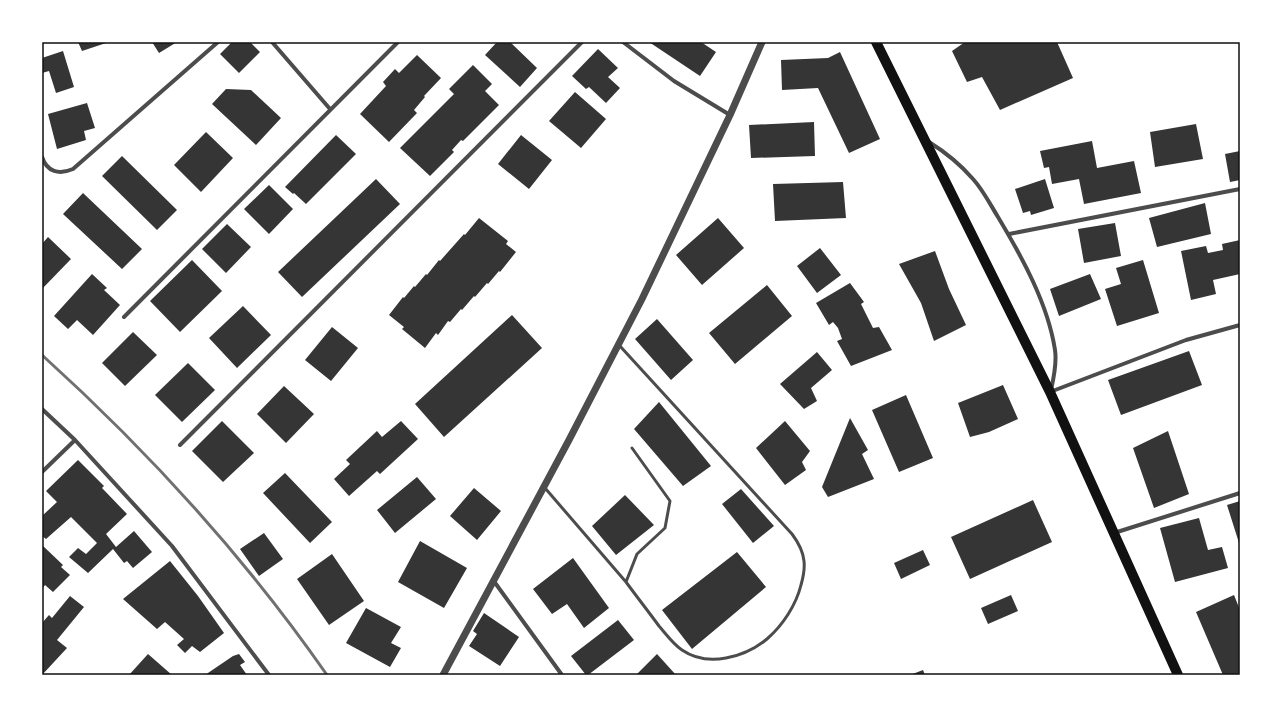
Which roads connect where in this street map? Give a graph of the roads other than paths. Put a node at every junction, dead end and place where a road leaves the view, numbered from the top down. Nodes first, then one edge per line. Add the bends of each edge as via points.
1 (218, 42) edge
2 (272, 42) edge
3 (398, 42) edge
4 (582, 42) edge
5 (622, 42) edge
6 (762, 42) edge
7 (876, 42) edge
8 (330, 109) junction
9 (730, 115) junction
10 (924, 139) junction
11 (42, 157) edge
12 (1240, 189) edge
13 (1009, 234) junction
14 (124, 318) dead end
15 (1240, 325) edge
16 (618, 344) junction
17 (1050, 392) junction
18 (42, 409) edge
19 (75, 440) junction
20 (180, 445) dead end
21 (632, 448) dead end
22 (42, 472) edge
23 (543, 486) junction
24 (1240, 493) edge
25 (1114, 533) junction
26 (493, 580) junction
27 (626, 582) junction
28 (269, 675) edge
29 (443, 675) edge
30 (562, 675) edge
31 (1178, 675) edge

1 - 11 street via 76,167 66,172 52,170 46,166
2 - 8 street
3 - 8 street
4 - 20 street
5 - 9 street via 674,81
6 - 9 street
7 - 10 main road
8 - 14 street
9 - 16 street
10 - 13 street via 955,160 974,179
10 - 17 main road
12 - 13 street
13 - 17 street via 1036,288 1052,336 1055,366
15 - 17 street via 1186,340
16 - 23 street
16 - 27 lane via 792,534 802,552 805,570 796,602 783,622 767,639 739,654 709,660 682,651
17 - 25 main road
18 - 19 street
19 - 22 street
19 - 28 street via 172,546
21 - 27 lane via 670,501 665,528 637,554
23 - 26 street
23 - 27 lane
24 - 25 street
25 - 31 main road
26 - 29 street
26 - 30 street

